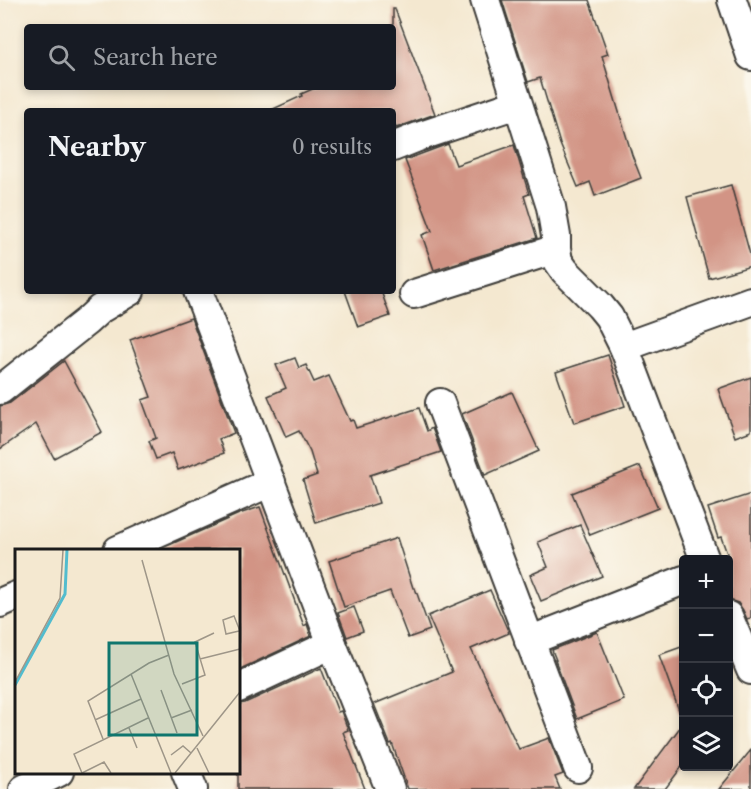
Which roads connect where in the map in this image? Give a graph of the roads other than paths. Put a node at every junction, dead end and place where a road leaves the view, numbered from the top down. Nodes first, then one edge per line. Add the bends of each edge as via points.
1 (485, 0) edge
2 (732, 0) edge
3 (751, 56) edge
4 (517, 105) junction
5 (396, 146) edge
6 (556, 249) junction
7 (125, 294) edge
8 (199, 294) edge
9 (414, 294) dead end
10 (751, 301) edge
11 (624, 347) junction
12 (0, 390) edge
13 (440, 403) dead end
14 (271, 482) junction
15 (120, 549) edge
16 (703, 555) edge
17 (679, 582) edge
18 (15, 596) edge
19 (0, 603) edge
20 (733, 626) edge
21 (529, 641) junction
22 (332, 645) junction
23 (751, 670) edge
24 (240, 687) edge
25 (578, 768) dead end
26 (55, 774) edge
27 (187, 774) edge
28 (24, 789) edge
29 (193, 789) edge
30 (390, 789) edge

1 - 4 street
2 - 3 street
4 - 5 street
4 - 6 street via 550,207
6 - 9 street
6 - 11 street via 558,261 609,317
7 - 12 street via 100,309
8 - 14 street
10 - 11 street
11 - 16 street
13 - 21 street
14 - 15 street
14 - 22 street
17 - 21 street
18 - 19 street
20 - 23 street
21 - 25 street
22 - 24 street
22 - 30 street
26 - 28 street
27 - 29 street

